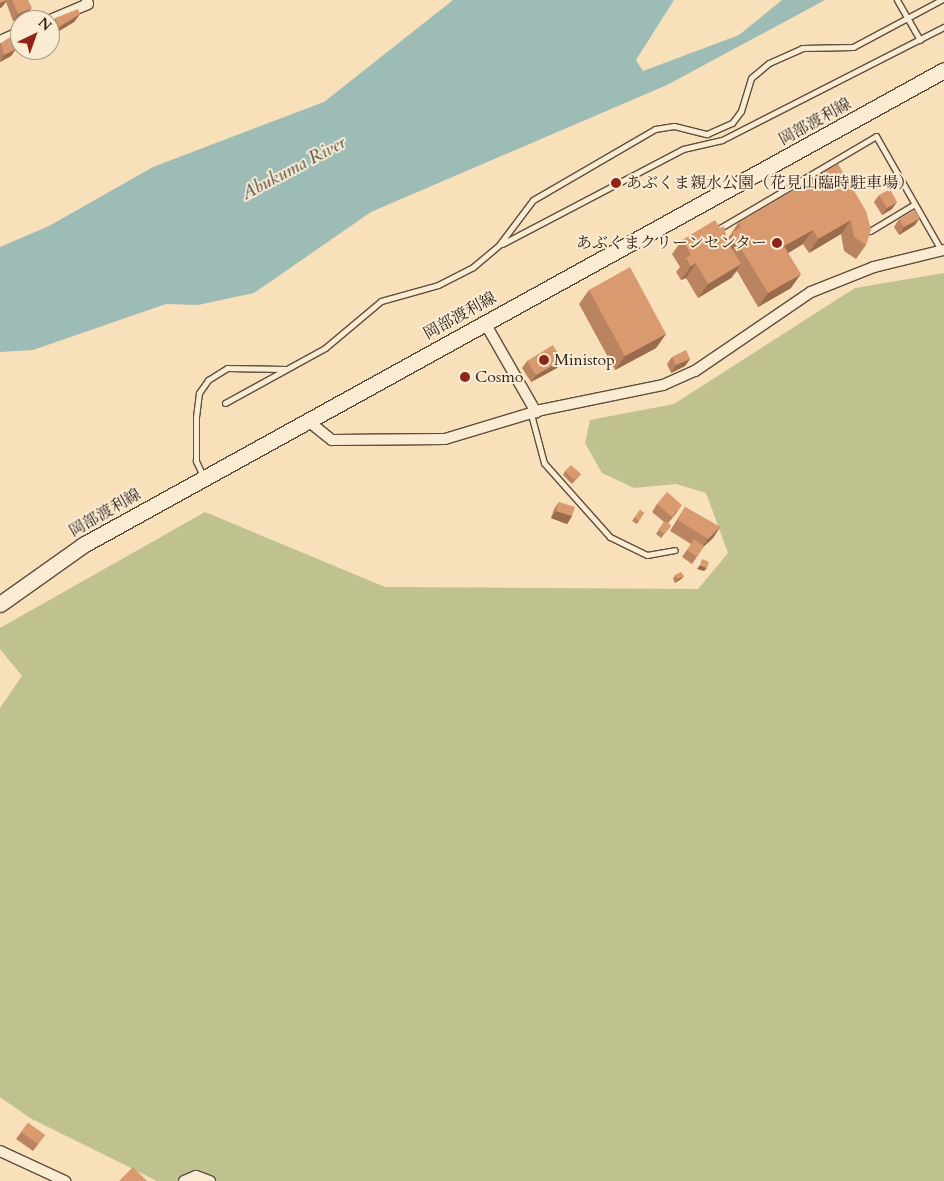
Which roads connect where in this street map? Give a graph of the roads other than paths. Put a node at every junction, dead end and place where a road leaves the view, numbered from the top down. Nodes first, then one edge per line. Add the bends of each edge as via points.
1 (87, 0) edge
2 (897, 0) edge
3 (941, 0) edge
4 (944, 3) edge
5 (60, 16) edge
6 (907, 19) junction
7 (944, 27) edge
8 (920, 40) junction
9 (944, 70) edge
10 (915, 204) junction
11 (870, 231) edge
12 (720, 238) edge
13 (499, 245) junction
14 (943, 251) edge
15 (485, 322) junction
16 (287, 369) junction
17 (225, 404) dead end
18 (533, 413) junction
19 (307, 420) junction
20 (204, 478) junction
21 (675, 550) dead end
22 (0, 604) edge
23 (0, 1151) edge
24 (65, 1181) edge
25 (184, 1181) edge
26 (210, 1181) edge

1 - 5 street via 88,4
2 - 6 lane
3 - 4 lane
3 - 6 lane
6 - 8 lane
6 - 13 lane via 853,47 802,48 769,63 751,78 741,111 732,123 708,134 674,126 655,128 533,200
7 - 8 lane
8 - 13 lane via 722,140 683,149
9 - 15 main road, 岡部渡利線
10 - 11 lane
10 - 12 lane via 876,136 715,230
10 - 14 lane
13 - 16 lane via 460,274 381,301 346,333
14 - 18 street via 874,267 811,292 678,381
15 - 18 street
15 - 19 main road, 岡部渡利線
16 - 17 lane
16 - 20 lane via 227,368 208,380 199,393 196,417 196,460
18 - 19 street via 445,439 394,442 332,440
18 - 21 lane via 544,463 610,537 647,555
19 - 20 main road, 岡部渡利線
20 - 22 main road, 岡部渡利線 via 83,545
23 - 24 street
25 - 26 street via 196,1176

